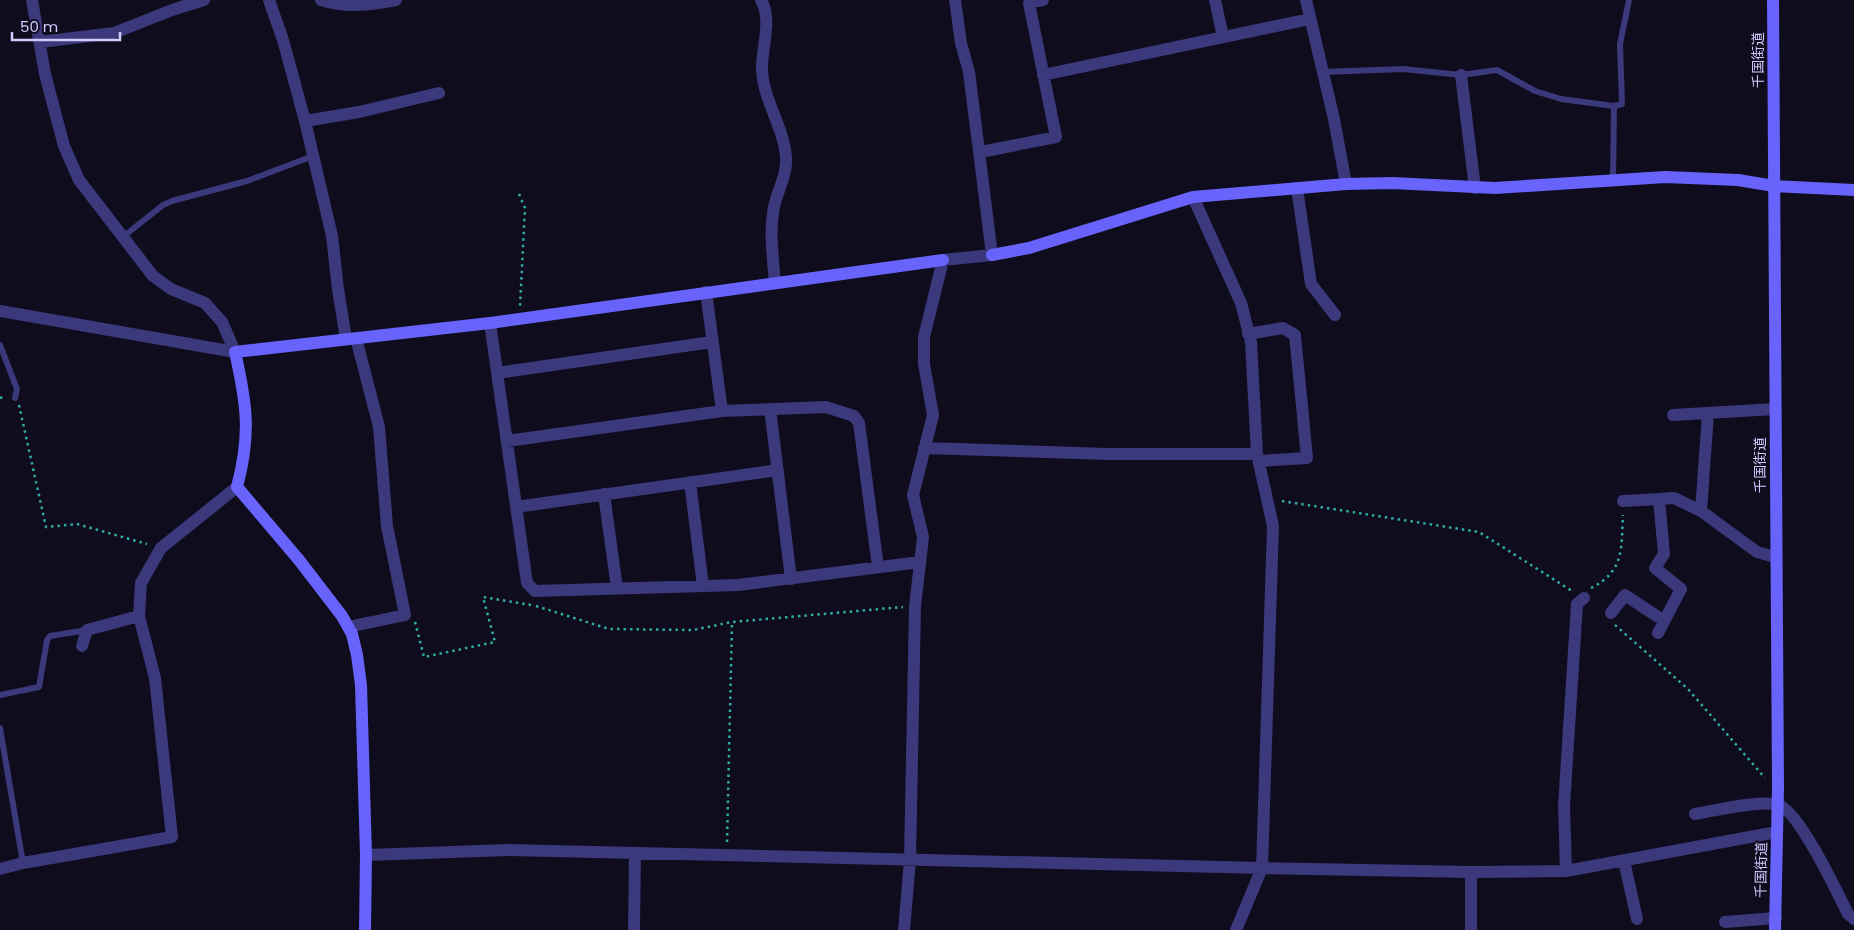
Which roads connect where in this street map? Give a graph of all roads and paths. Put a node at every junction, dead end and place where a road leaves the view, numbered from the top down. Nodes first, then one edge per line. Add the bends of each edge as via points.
1 (32, 0) edge
2 (204, 0) edge
3 (269, 0) edge
4 (321, 0) edge
5 (396, 0) edge
6 (761, 0) edge
7 (955, 0) edge
8 (1043, 0) edge
9 (1215, 0) edge
10 (1306, 0) edge
11 (1629, 0) edge
12 (1773, 0) edge
13 (1310, 19) junction
14 (1223, 37) junction
15 (40, 42) junction
16 (1323, 72) junction
17 (1044, 75) junction
18 (1461, 75) junction
19 (439, 93) dead end
20 (1614, 106) junction
21 (305, 121) junction
22 (981, 152) junction
23 (313, 156) junction
24 (1613, 180) junction
25 (1346, 184) junction
26 (1774, 186) junction
27 (1298, 188) junction
28 (1475, 188) junction
29 (1854, 190) edge
30 (518, 194) dead end
31 (1193, 197) junction
32 (124, 236) junction
33 (992, 255) junction
34 (943, 260) junction
35 (775, 283) junction
36 (706, 292) junction
37 (0, 311) edge
38 (1335, 315) dead end
39 (520, 319) junction
40 (490, 323) junction
41 (1248, 334) junction
42 (351, 339) junction
43 (712, 342) junction
44 (0, 345) edge
45 (235, 352) junction
46 (497, 373) junction
47 (0, 398) edge
48 (15, 398) junction
49 (770, 409) junction
50 (1775, 409) junction
51 (722, 411) junction
52 (1708, 413) junction
53 (1673, 415) dead end
54 (507, 441) junction
55 (924, 448) junction
56 (1258, 457) junction
57 (778, 470) junction
58 (690, 482) junction
59 (236, 487) junction
60 (604, 494) junction
61 (1266, 499) junction
62 (1659, 499) junction
63 (1623, 501) joint
64 (516, 507) junction
65 (1701, 511) junction
66 (161, 548) junction
67 (1775, 557) junction
68 (920, 562) junction
69 (878, 568) junction
70 (791, 579) junction
71 (703, 586) junction
72 (617, 588) junction
73 (1584, 598) junction
74 (915, 606) junction
75 (405, 615) junction
76 (139, 616) junction
77 (1612, 618) joint
78 (1664, 621) junction
79 (732, 622) junction
80 (348, 627) junction
81 (87, 630) junction
82 (1658, 633) dead end
83 (82, 646) dead end
84 (0, 695) edge
85 (0, 728) edge
86 (1778, 787) junction
87 (1778, 804) junction
88 (1695, 814) dead end
89 (1777, 832) junction
90 (635, 853) junction
91 (366, 855) junction
92 (727, 856) junction
93 (910, 860) junction
94 (1624, 860) junction
95 (23, 863) junction
96 (1262, 868) junction
97 (0, 869) edge
98 (1566, 871) junction
99 (1472, 872) junction
100 (1637, 919) dead end
101 (1854, 919) edge
102 (1725, 922) dead end
103 (1775, 924) edge
104 (365, 930) edge
105 (634, 930) edge
106 (904, 930) edge
107 (1236, 930) edge
108 (1471, 930) edge

1 - 15 street
2 - 15 street via 114,33
3 - 21 street
4 - 5 street via 340,6
6 - 35 street via 766,10 762,70 765,91 787,165 771,225
7 - 22 street
8 - 17 street via 1029,3
9 - 14 street
10 - 13 street
11 - 20 lane via 1620,44 1622,104
12 - 26 street, 千国街道
13 - 14 street
13 - 16 street
14 - 17 street
15 - 32 street via 44,74 64,146 79,180
16 - 18 lane via 1403,69
16 - 25 street
17 - 22 street via 1056,137
18 - 20 lane via 1497,70 1535,91 1561,99
18 - 28 street
19 - 21 street
20 - 24 lane
21 - 23 street
22 - 33 street
23 - 32 lane via 247,181 172,201
23 - 42 street via 332,236 338,289
24 - 26 street via 1665,176 1738,180
24 - 28 street
25 - 27 street
25 - 28 street
26 - 29 street
26 - 50 street, 千国街道
27 - 31 street
27 - 38 street via 1311,284
30 - 39 path via 525,208
31 - 33 street via 1029,248
31 - 41 street via 1241,303
32 - 45 street via 153,276 205,303 222,322
33 - 34 street
34 - 35 street
34 - 55 street via 924,337 924,364 933,415
35 - 36 street
36 - 39 street
36 - 43 street
37 - 45 street
39 - 40 street
40 - 42 street
40 - 46 street
41 - 56 street
41 - 56 street via 1283,328 1295,335 1306,458
42 - 45 street
42 - 75 street via 379,427 387,526
43 - 46 street
43 - 51 street
44 - 48 lane via 17,389
45 - 59 street via 246,401 247,439
46 - 54 street
47 - 48 path
48 - 66 path via 46,527 77,524
49 - 51 street
49 - 57 street
49 - 69 street via 826,407 854,416 859,423
50 - 52 street
50 - 67 street, 千国街道
51 - 54 street
52 - 53 street
52 - 65 street
54 - 64 street
55 - 56 street
55 - 68 street via 913,495 923,538
56 - 61 street
57 - 58 street
57 - 70 street
58 - 60 street
58 - 71 street
59 - 66 street
59 - 80 street via 299,560
60 - 64 street
60 - 72 street
61 - 73 path via 1479,532
61 - 96 street via 1273,526
62 - 63 street
62 - 65 street via 1674,498
62 - 78 street via 1664,554 1655,568 1681,589
63 - 73 path via 1621,556 1608,580 1585,592
64 - 72 street via 527,583 535,590
65 - 67 street via 1757,552
66 - 76 street via 141,583
67 - 86 street, 千国街道
68 - 69 street
68 - 74 street
69 - 70 street
70 - 71 street
71 - 72 street
73 - 98 street via 1577,604 1576,614 1564,806
74 - 79 path
74 - 93 street
75 - 79 path via 413,613 424,657 494,642 484,597 542,606 609,629 692,630
75 - 80 street
76 - 81 street
76 - 95 street via 155,678 172,838
77 - 78 street via 1625,595
77 - 86 path via 1688,688 1771,785
78 - 82 street
79 - 92 path
80 - 91 street via 357,655 361,685
81 - 83 street
81 - 84 lane via 50,636 39,687
85 - 95 lane
86 - 87 street, 千国街道
87 - 88 street
87 - 89 street, 千国街道
87 - 101 street via 1789,810 1848,914
89 - 94 street
89 - 103 street, 千国街道
90 - 91 street via 509,850
90 - 92 street
90 - 105 street
91 - 104 street
92 - 93 street
93 - 96 street
93 - 106 street
94 - 98 street
94 - 100 street
95 - 97 street
96 - 99 street
96 - 107 street
98 - 99 street
99 - 108 street
102 - 103 street

